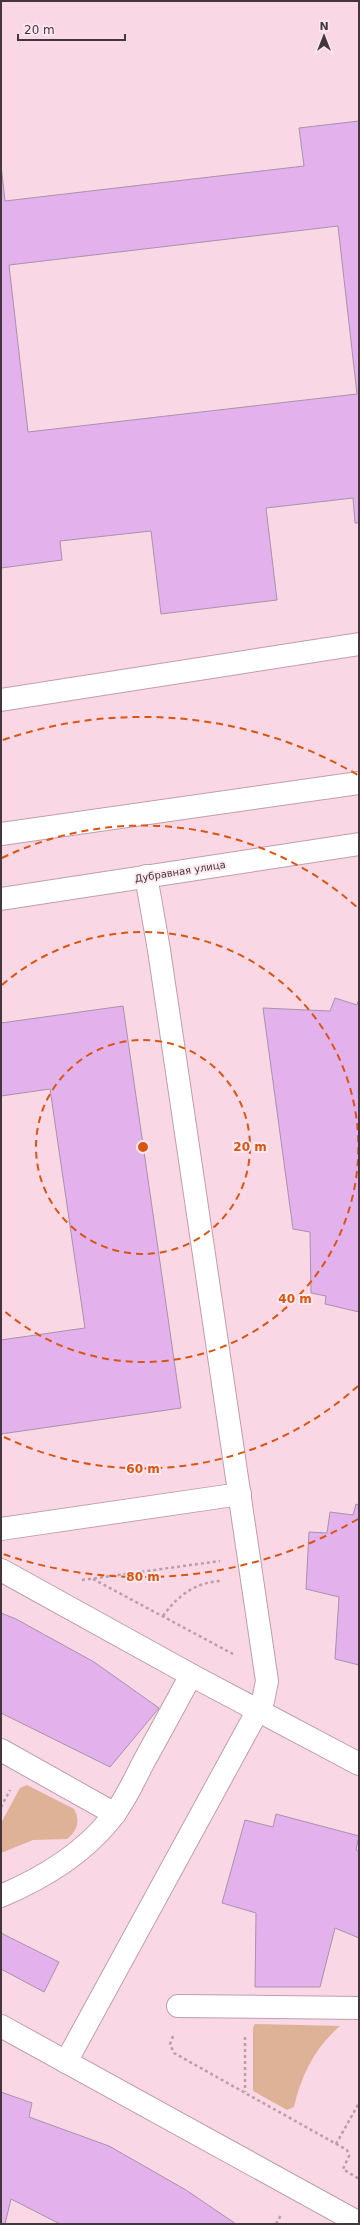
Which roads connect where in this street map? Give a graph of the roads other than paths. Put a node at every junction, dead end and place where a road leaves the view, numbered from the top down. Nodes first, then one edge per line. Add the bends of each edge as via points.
1 (359, 644) edge
2 (1, 700) edge
3 (359, 784) edge
4 (1, 834) edge
5 (359, 844) edge
6 (146, 876) junction
7 (1, 899) edge
8 (240, 1494) junction
9 (1, 1529) edge
10 (1, 1570) edge
11 (191, 1675) junction
12 (258, 1711) junction
13 (1, 1750) edge
14 (359, 1764) edge
15 (115, 1814) junction
16 (1, 1896) edge
17 (183, 2006) road end
18 (359, 2008) edge
19 (1, 2026) edge
20 (66, 2062) junction
21 (359, 2223) edge

1 - 2 street
3 - 4 street
5 - 6 street, Дубравная улица
6 - 7 street, Дубравная улица
6 - 8 street
8 - 9 street
8 - 12 street via 266,1671 265,1693
10 - 11 street
11 - 12 street
11 - 15 street
12 - 14 street
12 - 20 street
13 - 15 street
15 - 16 street via 95,1837 76,1853
17 - 18 street
19 - 20 street
20 - 21 street

